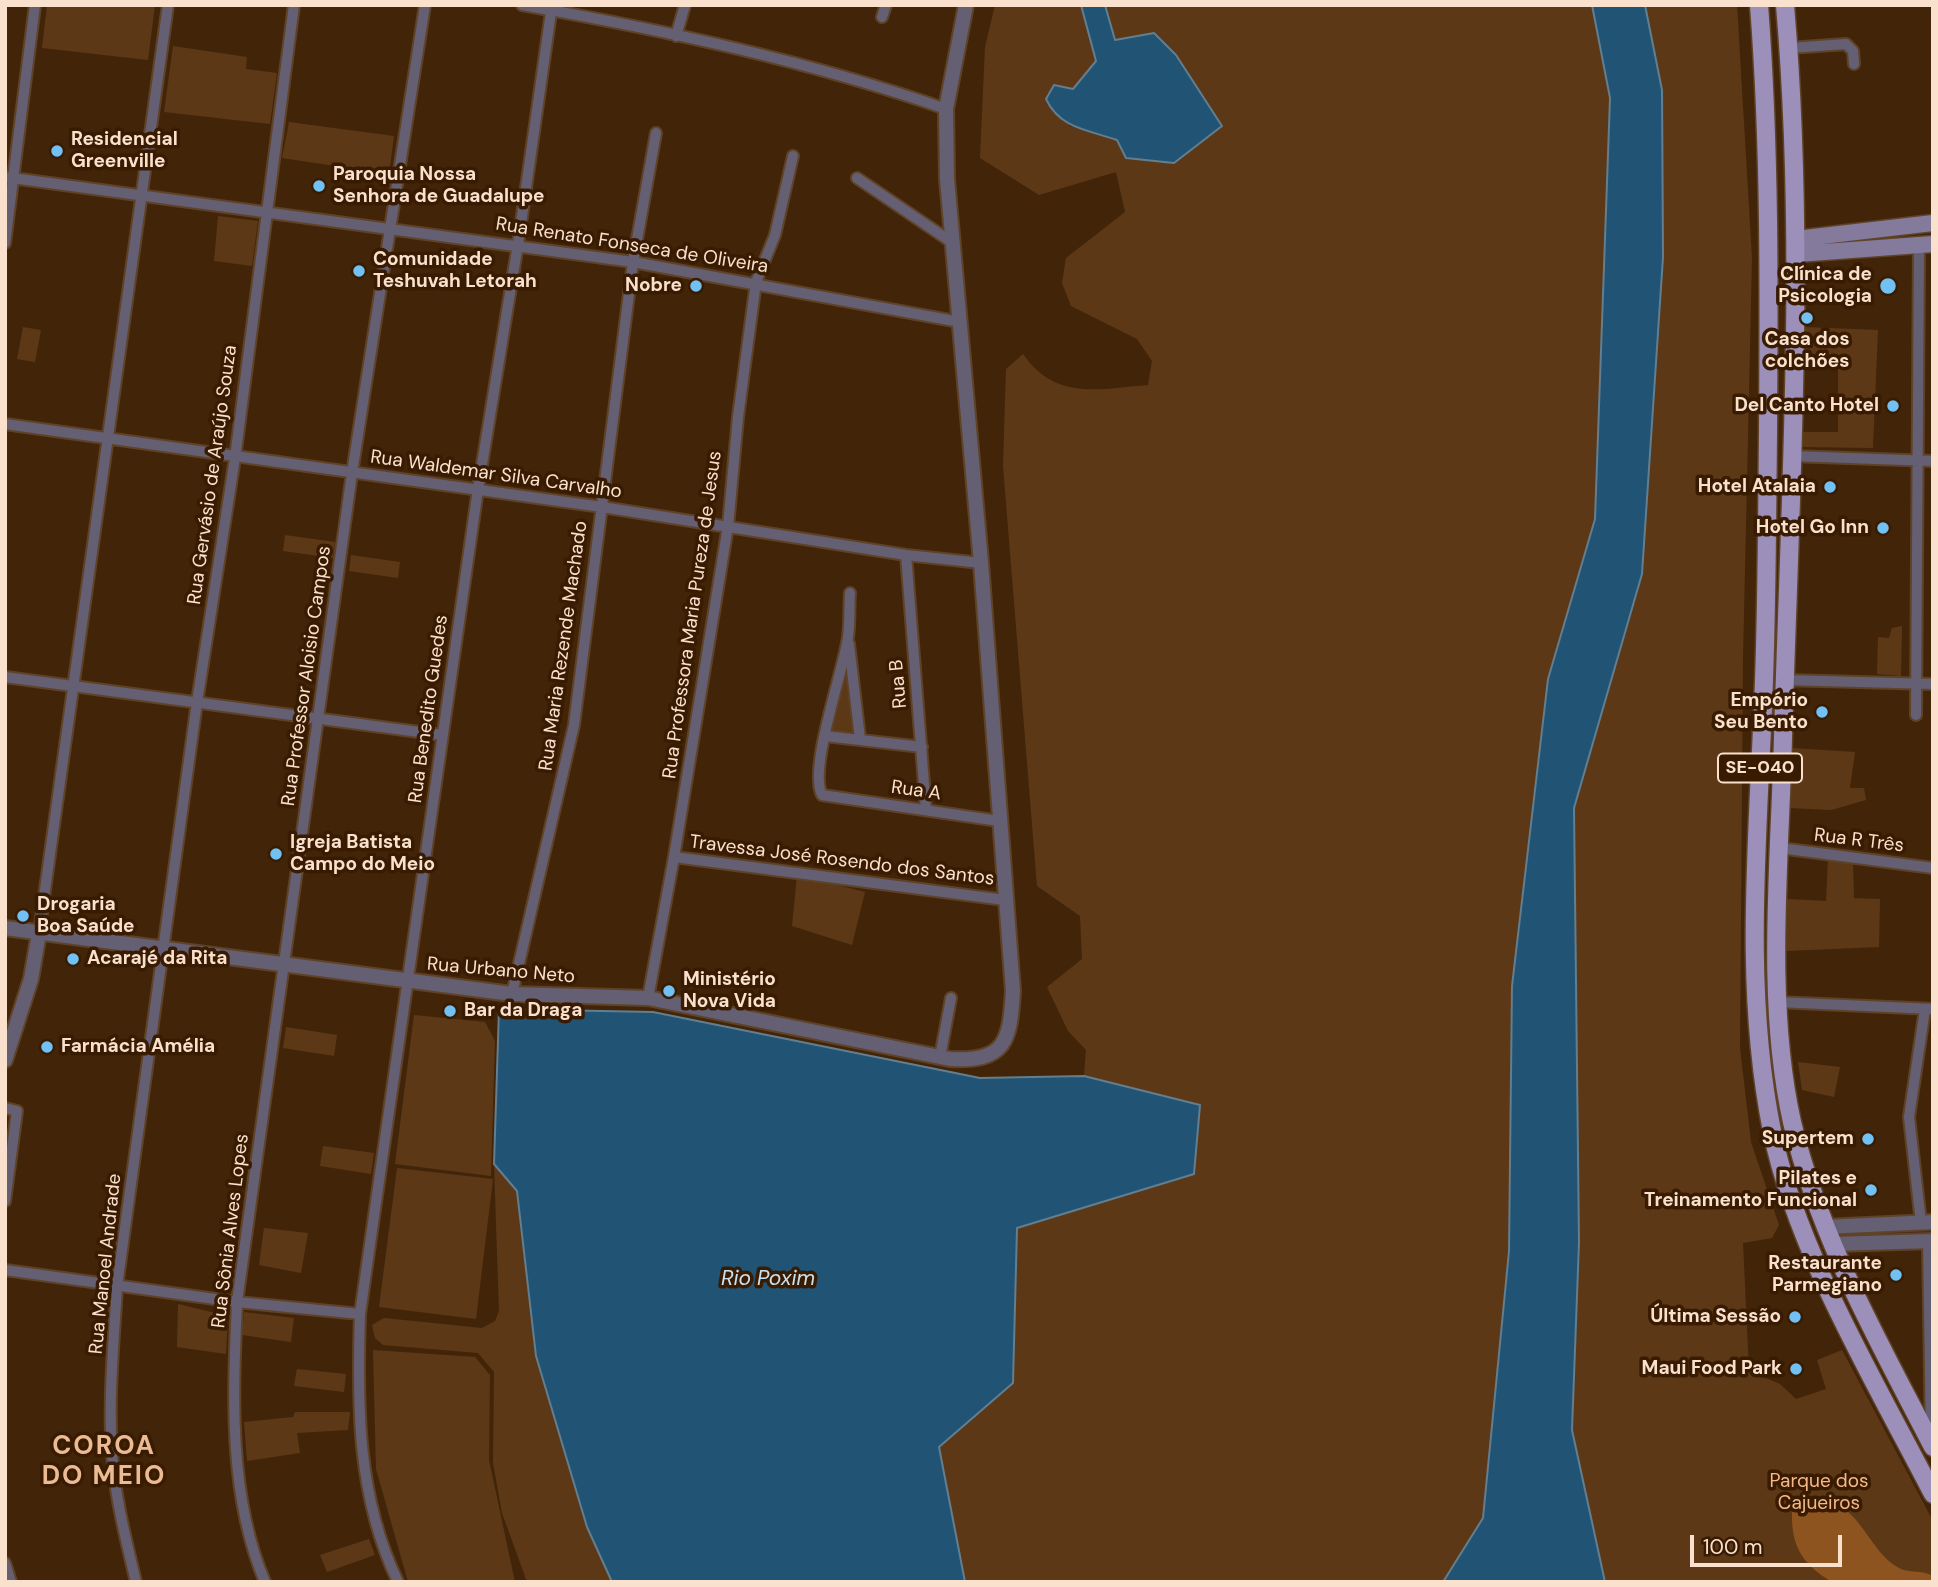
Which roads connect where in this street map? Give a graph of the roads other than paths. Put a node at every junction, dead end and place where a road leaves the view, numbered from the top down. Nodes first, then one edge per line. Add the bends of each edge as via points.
1 (35, 5) edge
2 (168, 5) edge
3 (294, 5) edge
4 (425, 5) edge
5 (522, 5) edge
6 (685, 5) edge
7 (886, 5) edge
8 (966, 5) edge
9 (1759, 5) edge
10 (1785, 5) edge
11 (551, 8) edge
12 (882, 17) dead end
13 (676, 36) junction
14 (1789, 48) junction
15 (1762, 50) junction
16 (1854, 64) dead end
17 (946, 108) junction
18 (656, 132) dead end
19 (793, 156) dead end
20 (10, 177) edge
21 (857, 178) dead end
22 (144, 193) junction
23 (266, 210) junction
24 (1933, 223) edge
25 (388, 228) junction
26 (5, 243) edge
27 (953, 243) junction
28 (518, 244) junction
29 (1926, 244) edge
30 (1793, 247) junction
31 (634, 262) junction
32 (1770, 273) junction
33 (757, 282) junction
34 (960, 322) junction
35 (5, 424) edge
36 (110, 438) junction
37 (1792, 456) junction
38 (235, 458) junction
39 (1918, 461) junction
40 (1933, 461) edge
41 (352, 473) junction
42 (478, 489) junction
43 (602, 507) junction
44 (728, 526) junction
45 (906, 555) junction
46 (981, 563) junction
47 (850, 593) dead end
48 (848, 637) junction
49 (5, 677) edge
50 (1785, 680) junction
51 (1916, 683) junction
52 (1933, 684) edge
53 (75, 685) junction
54 (197, 702) junction
55 (1916, 715) dead end
56 (320, 720) junction
57 (442, 735) junction
58 (825, 736) junction
59 (860, 739) junction
60 (922, 747) junction
61 (926, 810) junction
62 (999, 821) junction
63 (1780, 848) junction
64 (674, 857) junction
65 (1933, 868) edge
66 (1005, 900) junction
67 (5, 928) edge
68 (39, 933) junction
69 (164, 949) junction
70 (285, 966) junction
71 (408, 982) junction
72 (512, 995) junction
73 (648, 998) junction
74 (951, 998) dead end
75 (1777, 1002) junction
76 (1929, 1009) edge
77 (940, 1057) junction
78 (5, 1060) edge
79 (5, 1108) edge
80 (5, 1201) edge
81 (1927, 1222) edge
82 (1871, 1225) junction
83 (1824, 1227) junction
84 (1930, 1241) edge
85 (1875, 1243) junction
86 (1831, 1244) junction
87 (5, 1270) edge
88 (117, 1286) junction
89 (237, 1302) junction
90 (360, 1314) junction
91 (1932, 1445) edge
92 (1933, 1494) edge
93 (5, 1563) edge
94 (10, 1582) edge
95 (136, 1582) edge
96 (265, 1582) edge
97 (398, 1582) edge

1 - 20 street
2 - 22 street
3 - 23 street, Rua Gervásio de Araújo Souza
4 - 25 street, Rua Professor Aloisio Campos
5 - 11 street
6 - 13 street
7 - 12 street
8 - 17 street
9 - 15 main road, SE-040
10 - 14 main road, SE-040
11 - 13 street
11 - 28 street, Rua Benedito Guedes
13 - 17 street
14 - 16 street via 1846,44 1853,51
14 - 30 main road, SE-040
15 - 30 main road via 1771,87 1780,221
15 - 32 main road, SE-040
17 - 27 street
18 - 31 street, Rua Maria Rezende Machado
19 - 33 street, Rua Professora Maria Pureza de Jesus via 775,235
20 - 22 street, Rua Renato Fonseca de Oliveira
20 - 26 street
21 - 27 street
22 - 23 street, Rua Renato Fonseca de Oliveira
22 - 36 street
23 - 25 street, Rua Renato Fonseca de Oliveira
23 - 38 street, Rua Gervásio de Araújo Souza
24 - 30 main road
25 - 28 street, Rua Renato Fonseca de Oliveira
25 - 41 street, Rua Professor Aloisio Campos
27 - 34 street
28 - 31 street, Rua Renato Fonseca de Oliveira
28 - 42 street, Rua Benedito Guedes
29 - 30 main road
29 - 39 street
30 - 32 main road
30 - 37 main road, SE-040
31 - 33 street, Rua Renato Fonseca de Oliveira
31 - 43 street, Rua Maria Rezende Machado
32 - 92 main road, SE-040 via 1764,677 1756,852 1755,1003 1762,1074 1773,1135 1802,1226 1844,1320
33 - 34 street, Rua Renato Fonseca de Oliveira
33 - 44 street, Rua Professora Maria Pureza de Jesus
34 - 46 street
35 - 36 street, Rua Waldemar Silva Carvalho
36 - 38 street, Rua Waldemar Silva Carvalho
36 - 53 street
37 - 39 street
37 - 50 main road, SE-040
38 - 41 street, Rua Waldemar Silva Carvalho
38 - 54 street, Rua Gervásio de Araújo Souza
39 - 40 street
39 - 51 street
41 - 42 street, Rua Waldemar Silva Carvalho
41 - 56 street, Rua Professor Aloisio Campos
42 - 43 street, Rua Waldemar Silva Carvalho
42 - 57 street, Rua Benedito Guedes
43 - 44 street, Rua Waldemar Silva Carvalho
43 - 72 street, Rua Maria Rezende Machado via 574,725
44 - 45 street, Rua Waldemar Silva Carvalho
44 - 64 street, Rua Professora Maria Pureza de Jesus
45 - 46 street, Rua Waldemar Silva Carvalho
45 - 60 street, Rua B
46 - 62 street
47 - 48 street
48 - 58 street
48 - 59 street
49 - 53 street
50 - 51 street
50 - 63 main road, SE-040
51 - 52 street
51 - 55 street
53 - 54 street
53 - 68 street
54 - 56 street
54 - 69 street, Rua Gervásio de Araújo Souza
56 - 57 street
56 - 70 street, Rua Professor Aloisio Campos
57 - 71 street, Rua Benedito Guedes
58 - 59 street
58 - 61 street, Rua A via 819,789 828,797
59 - 60 street
60 - 61 street, Rua B
61 - 62 street, Rua A
62 - 66 street
63 - 65 street, Rua R Três
63 - 75 main road, SE-040
64 - 66 street, Travessa José Rosendo dos Santos
64 - 73 street, Rua Professora Maria Pureza de Jesus
66 - 77 street, Rua Urbano Neto via 1013,991 1004,1043 990,1056 976,1060
67 - 68 street, Rua Urbano Neto
68 - 69 street, Rua Urbano Neto
68 - 78 street via 31,979
69 - 70 street, Rua Urbano Neto
69 - 88 street, Rua Manoel Andrade
70 - 71 street, Rua Urbano Neto
70 - 89 street, Rua Sônia Alves Lopes
71 - 72 street, Rua Urbano Neto
71 - 90 street, Rua Benedito Guedes
72 - 73 street, Rua Urbano Neto
73 - 77 street, Rua Urbano Neto
74 - 77 street
75 - 76 street
75 - 83 main road, SE-040 via 1781,1062 1792,1120
76 - 81 street via 1909,1117
79 - 80 street via 18,1111
81 - 82 street
82 - 83 street
82 - 85 street
83 - 86 main road, SE-040
84 - 85 street
84 - 91 street
85 - 86 street
86 - 91 main road, SE-040
87 - 88 street
88 - 89 street
88 - 95 street, Rua Manoel Andrade via 112,1454
89 - 90 street
89 - 96 street, Rua Sônia Alves Lopes via 233,1408 243,1502
90 - 97 street, Rua Benedito Guedes via 357,1399 364,1471
93 - 94 street

